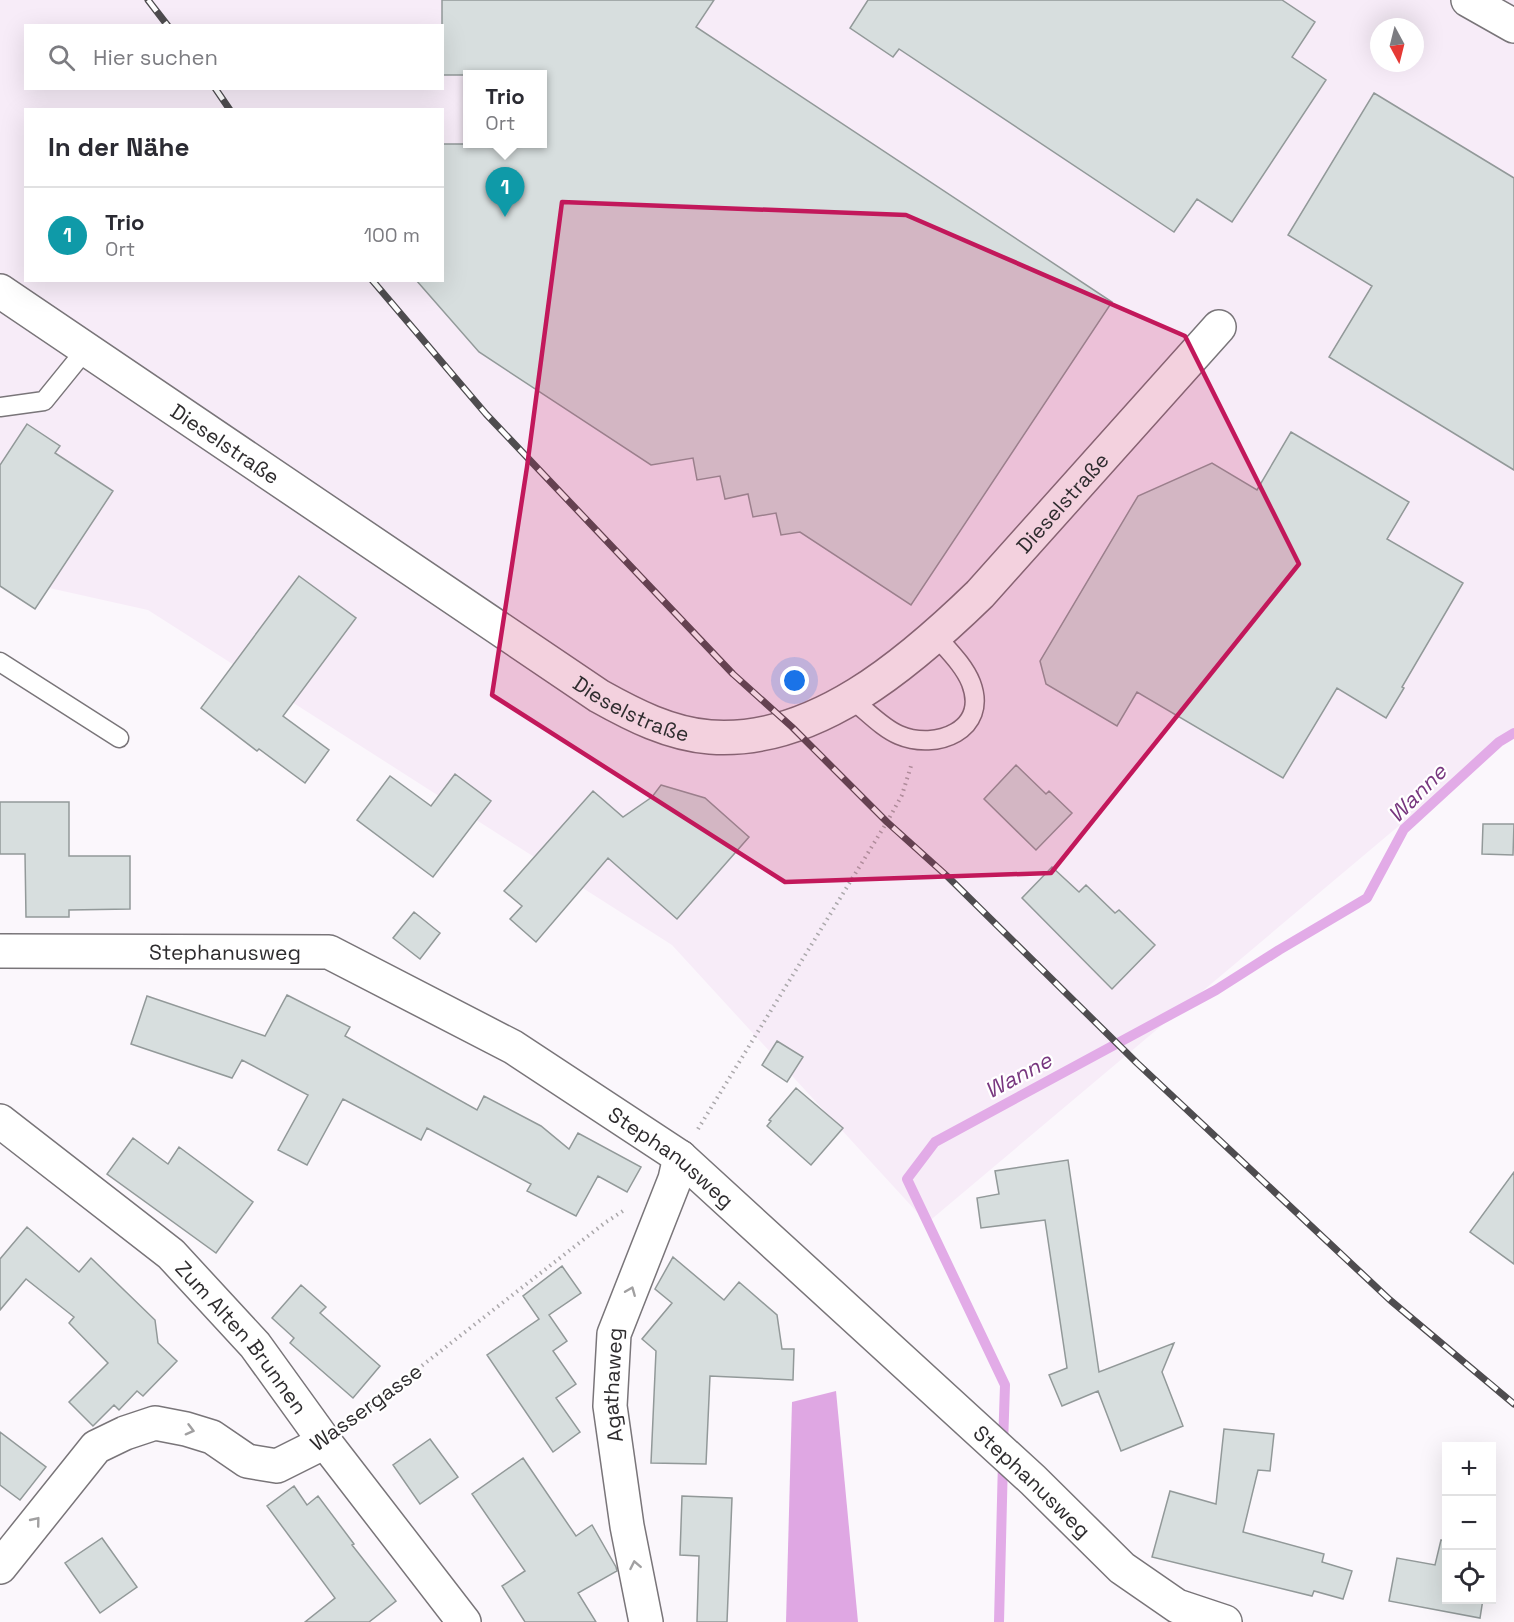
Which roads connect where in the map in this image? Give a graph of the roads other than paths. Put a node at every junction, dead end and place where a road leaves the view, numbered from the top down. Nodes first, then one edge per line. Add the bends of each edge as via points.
1 (1468, 0) edge
2 (1514, 26) edge
3 (0, 291) edge
4 (1219, 327) dead end
5 (87, 348) junction
6 (0, 407) edge
7 (935, 635) junction
8 (0, 662) edge
9 (851, 699) junction
10 (118, 738) dead end
11 (0, 951) edge
12 (0, 1121) edge
13 (681, 1157) junction
14 (325, 1442) junction
15 (0, 1567) edge
16 (464, 1622) edge
17 (646, 1622) edge
18 (1225, 1622) edge

1 - 2 street
3 - 5 street, Dieselstraße
4 - 7 street, Dieselstraße via 980,594
5 - 6 lane via 44,401
5 - 9 street, Dieselstraße via 567,674 654,724 707,737 733,738 792,727
7 - 9 street, Dieselstraße
7 - 9 lane via 962,666 974,696 973,713 955,734 927,741 899,735
8 - 10 lane
11 - 13 street, Stephanusweg via 329,952 513,1047
12 - 14 street, Zum Alten Brunnen via 171,1254 255,1345
17 -> 13 street, Agathaweg via 610,1406 614,1334
13 - 18 street, Stephanusweg via 1033,1480 1122,1568 1177,1606
15 -> 14 street, Wassergasse via 96,1447 125,1433 155,1423 186,1429 212,1437 247,1461 277,1466
14 - 16 street, Zum Alten Brunnen

